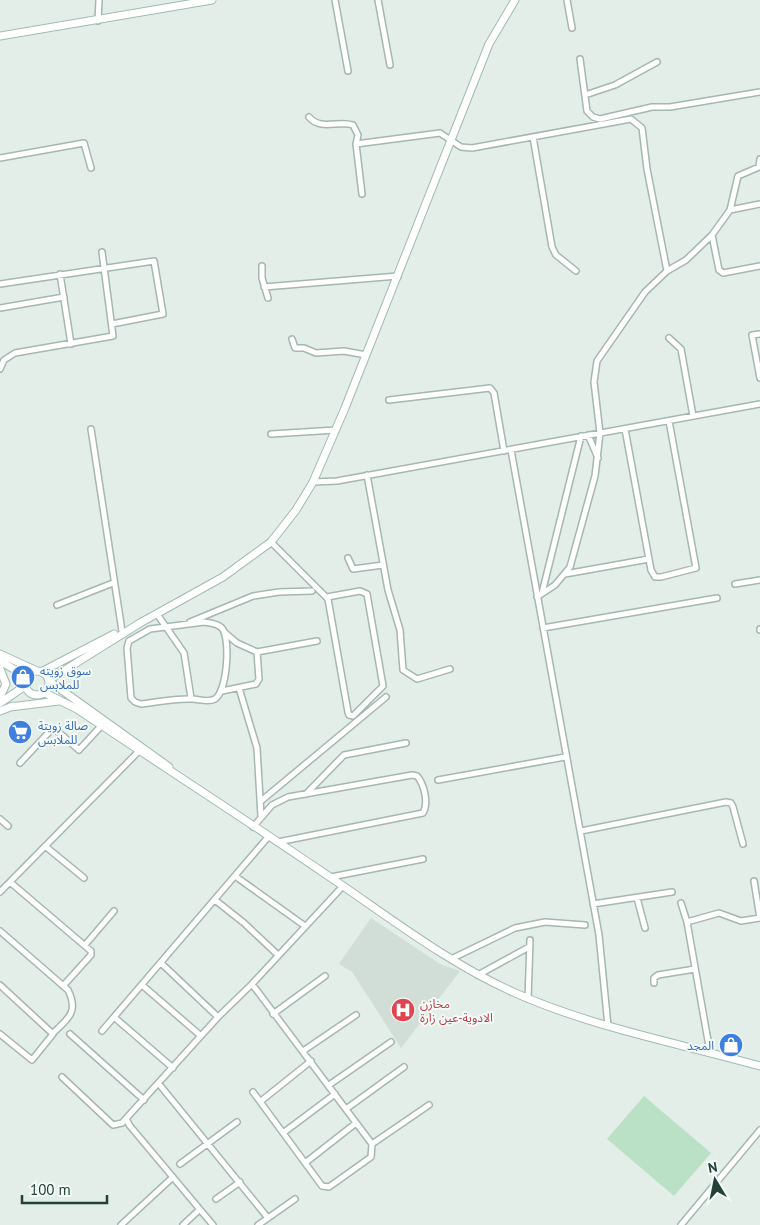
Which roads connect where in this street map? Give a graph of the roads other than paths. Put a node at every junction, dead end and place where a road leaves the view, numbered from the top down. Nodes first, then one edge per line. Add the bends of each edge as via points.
1 (99, 0) edge
2 (212, 0) edge
3 (335, 0) edge
4 (378, 0) edge
5 (515, 0) edge
6 (567, 0) edge
7 (98, 21) junction
8 (572, 28) dead end
9 (0, 36) edge
10 (580, 58) dead end
11 (657, 62) dead end
12 (390, 65) dead end
13 (348, 71) dead end
14 (760, 92) edge
15 (585, 95) junction
16 (309, 117) dead end
17 (533, 137) junction
18 (451, 140) junction
19 (356, 144) junction
20 (0, 158) edge
21 (760, 159) edge
22 (91, 168) dead end
23 (362, 194) dead end
24 (760, 204) edge
25 (730, 210) junction
26 (712, 235) junction
27 (102, 252) dead end
28 (262, 266) dead end
29 (760, 266) edge
30 (104, 267) junction
31 (576, 271) dead end
32 (667, 271) junction
33 (60, 274) junction
34 (399, 276) junction
35 (0, 284) edge
36 (264, 287) junction
37 (64, 297) junction
38 (268, 298) dead end
39 (0, 308) edge
40 (112, 324) junction
41 (760, 334) edge
42 (669, 338) dead end
43 (292, 339) dead end
44 (71, 344) junction
45 (366, 355) junction
46 (0, 370) edge
47 (760, 378) edge
48 (389, 400) dead end
49 (760, 404) edge
50 (693, 416) junction
51 (669, 421) junction
52 (90, 429) dead end
53 (625, 429) junction
54 (336, 430) junction
55 (600, 433) junction
56 (271, 434) dead end
57 (588, 435) junction
58 (581, 436) junction
59 (510, 450) junction
60 (504, 451) junction
61 (598, 459) junction
62 (367, 475) junction
63 (314, 482) junction
64 (271, 542) junction
65 (348, 558) dead end
66 (649, 559) junction
67 (383, 564) junction
68 (565, 574) junction
69 (760, 580) edge
70 (113, 583) junction
71 (736, 584) dead end
72 (312, 592) dead end
73 (540, 595) junction
74 (327, 597) junction
75 (718, 598) dead end
76 (57, 605) dead end
77 (157, 614) junction
78 (140, 623) junction
79 (182, 625) junction
80 (166, 627) junction
81 (543, 628) junction
82 (122, 631) junction
83 (222, 631) junction
84 (318, 642) dead end
85 (256, 652) junction
86 (0, 654) edge
87 (0, 661) edge
88 (0, 669) edge
89 (450, 669) dead end
90 (39, 671) junction
91 (49, 680) junction
92 (26, 683) junction
93 (239, 688) junction
94 (222, 691) junction
95 (45, 693) junction
96 (37, 695) junction
97 (0, 696) edge
98 (386, 697) dead end
99 (191, 698) junction
100 (63, 701) junction
101 (0, 703) edge
102 (10, 707) junction
103 (0, 711) edge
104 (102, 725) junction
105 (406, 743) dead end
106 (139, 751) junction
107 (565, 757) junction
108 (20, 763) dead end
109 (173, 772) junction
110 (438, 780) dead end
111 (306, 794) junction
112 (262, 801) junction
113 (261, 816) junction
114 (0, 819) edge
115 (8, 826) dead end
116 (253, 826) junction
117 (580, 831) junction
118 (269, 836) junction
119 (278, 842) junction
120 (743, 844) dead end
121 (45, 846) junction
122 (423, 859) dead end
123 (235, 876) junction
124 (331, 877) junction
125 (84, 878) dead end
126 (754, 881) dead end
127 (10, 882) junction
128 (343, 886) junction
129 (0, 892) edge
130 (672, 892) dead end
131 (637, 898) junction
132 (215, 900) junction
133 (681, 903) dead end
134 (593, 904) junction
135 (114, 911) dead end
136 (760, 918) edge
137 (687, 922) junction
138 (585, 925) dead end
139 (305, 926) junction
140 (645, 928) dead end
141 (0, 931) edge
142 (530, 940) dead end
143 (85, 945) junction
144 (529, 947) junction
145 (278, 955) junction
146 (451, 959) junction
147 (161, 963) junction
148 (695, 969) junction
149 (478, 975) junction
150 (325, 976) dead end
151 (654, 983) dead end
152 (252, 984) junction
153 (0, 985) edge
154 (142, 985) junction
155 (62, 986) junction
156 (528, 999) junction
157 (274, 1014) junction
158 (356, 1015) dead end
159 (114, 1017) junction
160 (218, 1017) junction
161 (608, 1026) junction
162 (102, 1031) dead end
163 (53, 1033) junction
164 (0, 1034) edge
165 (70, 1034) dead end
166 (201, 1036) junction
167 (391, 1042) dead end
168 (303, 1051) junction
169 (710, 1052) junction
170 (311, 1061) junction
171 (760, 1066) edge
172 (404, 1067) dead end
173 (173, 1068) junction
174 (62, 1076) dead end
175 (159, 1084) junction
176 (329, 1086) junction
177 (253, 1092) dead end
178 (335, 1094) junction
179 (144, 1100) junction
180 (261, 1101) junction
181 (429, 1105) dead end
182 (346, 1109) junction
183 (126, 1119) junction
184 (237, 1122) dead end
185 (356, 1123) junction
186 (760, 1130) edge
187 (283, 1132) junction
188 (208, 1142) junction
189 (372, 1144) junction
190 (305, 1163) junction
191 (180, 1164) dead end
192 (173, 1178) junction
193 (240, 1182) junction
194 (216, 1199) dead end
195 (295, 1199) dead end
196 (199, 1210) junction
197 (268, 1218) junction
198 (121, 1225) edge
199 (183, 1225) edge
200 (213, 1225) edge
201 (258, 1225) edge
202 (681, 1225) edge

1 - 7 street
2 - 7 main road
3 - 13 street
4 - 12 street
5 - 18 main road via 489,44
6 - 8 street
7 - 9 main road
10 - 15 street
11 - 15 street via 615,85
14 - 15 street via 652,107 600,120 587,111
16 - 19 street via 321,125 353,125 358,135
17 - 18 street via 472,148 461,147
17 - 31 street via 552,248
17 - 32 street via 630,119 641,126
18 - 19 street via 440,133
18 - 34 main road
19 - 23 street
20 - 22 street via 84,143
21 - 25 street via 759,167 738,176
24 - 25 street
25 - 26 street
26 - 29 street via 722,273
26 - 32 street via 686,260
27 - 30 street
28 - 36 street
30 - 33 street
30 - 40 street
30 - 40 street via 154,261 164,310 162,315
32 - 55 street via 645,292 597,361 594,382
33 - 35 street
33 - 37 street
34 - 36 street
34 - 45 main road
36 - 38 street
37 - 39 street
37 - 44 street
40 - 44 street via 114,333 110,338
41 - 47 street via 752,335
42 - 50 street via 680,349
43 - 45 street via 295,348 313,353 344,350
44 - 46 street via 9,354
45 - 54 main road
48 - 60 street via 490,388 494,393
49 - 50 street
50 - 51 street
51 - 53 street
51 - 66 street via 696,568 655,577
52 - 70 street
53 - 55 street
53 - 66 street
54 - 56 street
54 - 63 main road
55 - 57 street
55 - 61 street
57 - 58 street
57 - 61 street
58 - 59 street
58 - 73 street
59 - 60 street
59 - 73 street
60 - 62 street
61 - 68 street via 574,558
62 - 63 street
62 - 67 street
63 - 64 main road
64 - 74 street
64 - 77 main road via 223,577
65 - 67 street via 353,569
66 - 68 street
67 - 89 street via 400,630 403,670 417,679
68 - 73 street
69 - 71 street
70 - 76 street
70 - 82 street
72 - 79 street via 253,596
73 - 81 street
74 - 74 street via 348,712 353,716 383,686 367,594 360,591
75 - 81 street
77 - 78 main road
77 - 80 street
78 - 82 main road
78 - 91 main road
79 - 80 street
79 - 83 street via 204,622 214,624
80 - 99 street via 184,653
80 - 99 street via 150,629 129,641 131,698 141,704
81 - 107 street
82 - 90 main road
83 - 85 street
83 - 94 street via 227,656
84 - 85 street
85 - 93 street via 258,682
86 - 90 main road
87 - 92 main road via 17,672
88 - 97 main road via 6,684
90 - 91 main road
90 - 92 main road via 29,674
91 - 95 main road
91 - 109 main road via 158,757
92 - 96 main road via 28,692
92 - 101 main road
93 - 94 street
93 - 112 street via 256,742
94 - 99 street via 215,699 207,701
95 - 96 main road
95 - 100 main road
96 - 102 main road
98 - 112 street
100 - 102 main road
100 - 104 main road
102 - 103 main road
104 - 106 main road
104 - 108 street via 79,750 56,730 51,730
105 - 111 street via 344,755
106 - 109 main road
106 - 121 street
107 - 110 street
107 - 117 street
109 - 116 main road
111 - 113 street via 278,801
111 - 119 street via 417,776 426,806 423,813 416,815
112 - 113 street
113 - 116 street
114 - 115 street
116 - 118 main road
117 - 120 street via 726,802 734,807
117 - 134 street
118 - 119 main road
118 - 123 street
119 - 124 main road
121 - 125 street
121 - 127 street
122 - 124 street
123 - 132 street
123 - 139 street
124 - 128 main road
126 - 136 street
127 - 129 street
127 - 143 street
128 - 139 street
128 - 146 main road
130 - 131 street
131 - 134 street
131 - 140 street
132 - 145 street
132 - 147 street
133 - 137 street
134 - 161 street
135 - 143 street
136 - 137 street via 741,922 720,913
137 - 148 street
138 - 146 street via 546,922 514,928
139 - 145 street
141 - 155 street
142 - 144 street
143 - 155 street via 91,954
144 - 149 street
144 - 156 street
145 - 152 street
146 - 149 main road
147 - 154 street
147 - 160 street
148 - 151 street via 658,975
148 - 169 street
149 - 156 main road
150 - 157 street
152 - 157 street
152 - 160 street
153 - 163 street
154 - 159 street
154 - 166 street
155 - 163 street via 73,1000 74,1008
156 - 161 main road
157 - 168 street
158 - 168 street
159 - 162 street
159 - 173 street
160 - 166 street
161 - 169 main road
163 - 164 street via 32,1060
165 - 179 street
166 - 173 street
167 - 176 street
168 - 170 street
169 - 171 main road
170 - 176 street
170 - 180 street
172 - 182 street
173 - 175 street
174 - 183 street via 113,1125 119,1125
175 - 179 street
175 - 188 street
176 - 178 street
177 - 180 street
178 - 182 street
178 - 187 street
179 - 183 street
180 - 187 street
181 - 189 street
182 - 185 street
183 - 192 street
184 - 188 street
185 - 189 street
185 - 190 street
186 - 202 street
187 - 190 street
188 - 191 street
188 - 193 street
189 - 190 street via 371,1157 329,1187 322,1186
192 - 196 street
192 - 198 street
193 - 194 street
193 - 197 street
195 - 197 street
196 - 199 street
196 - 200 street
197 - 201 street

